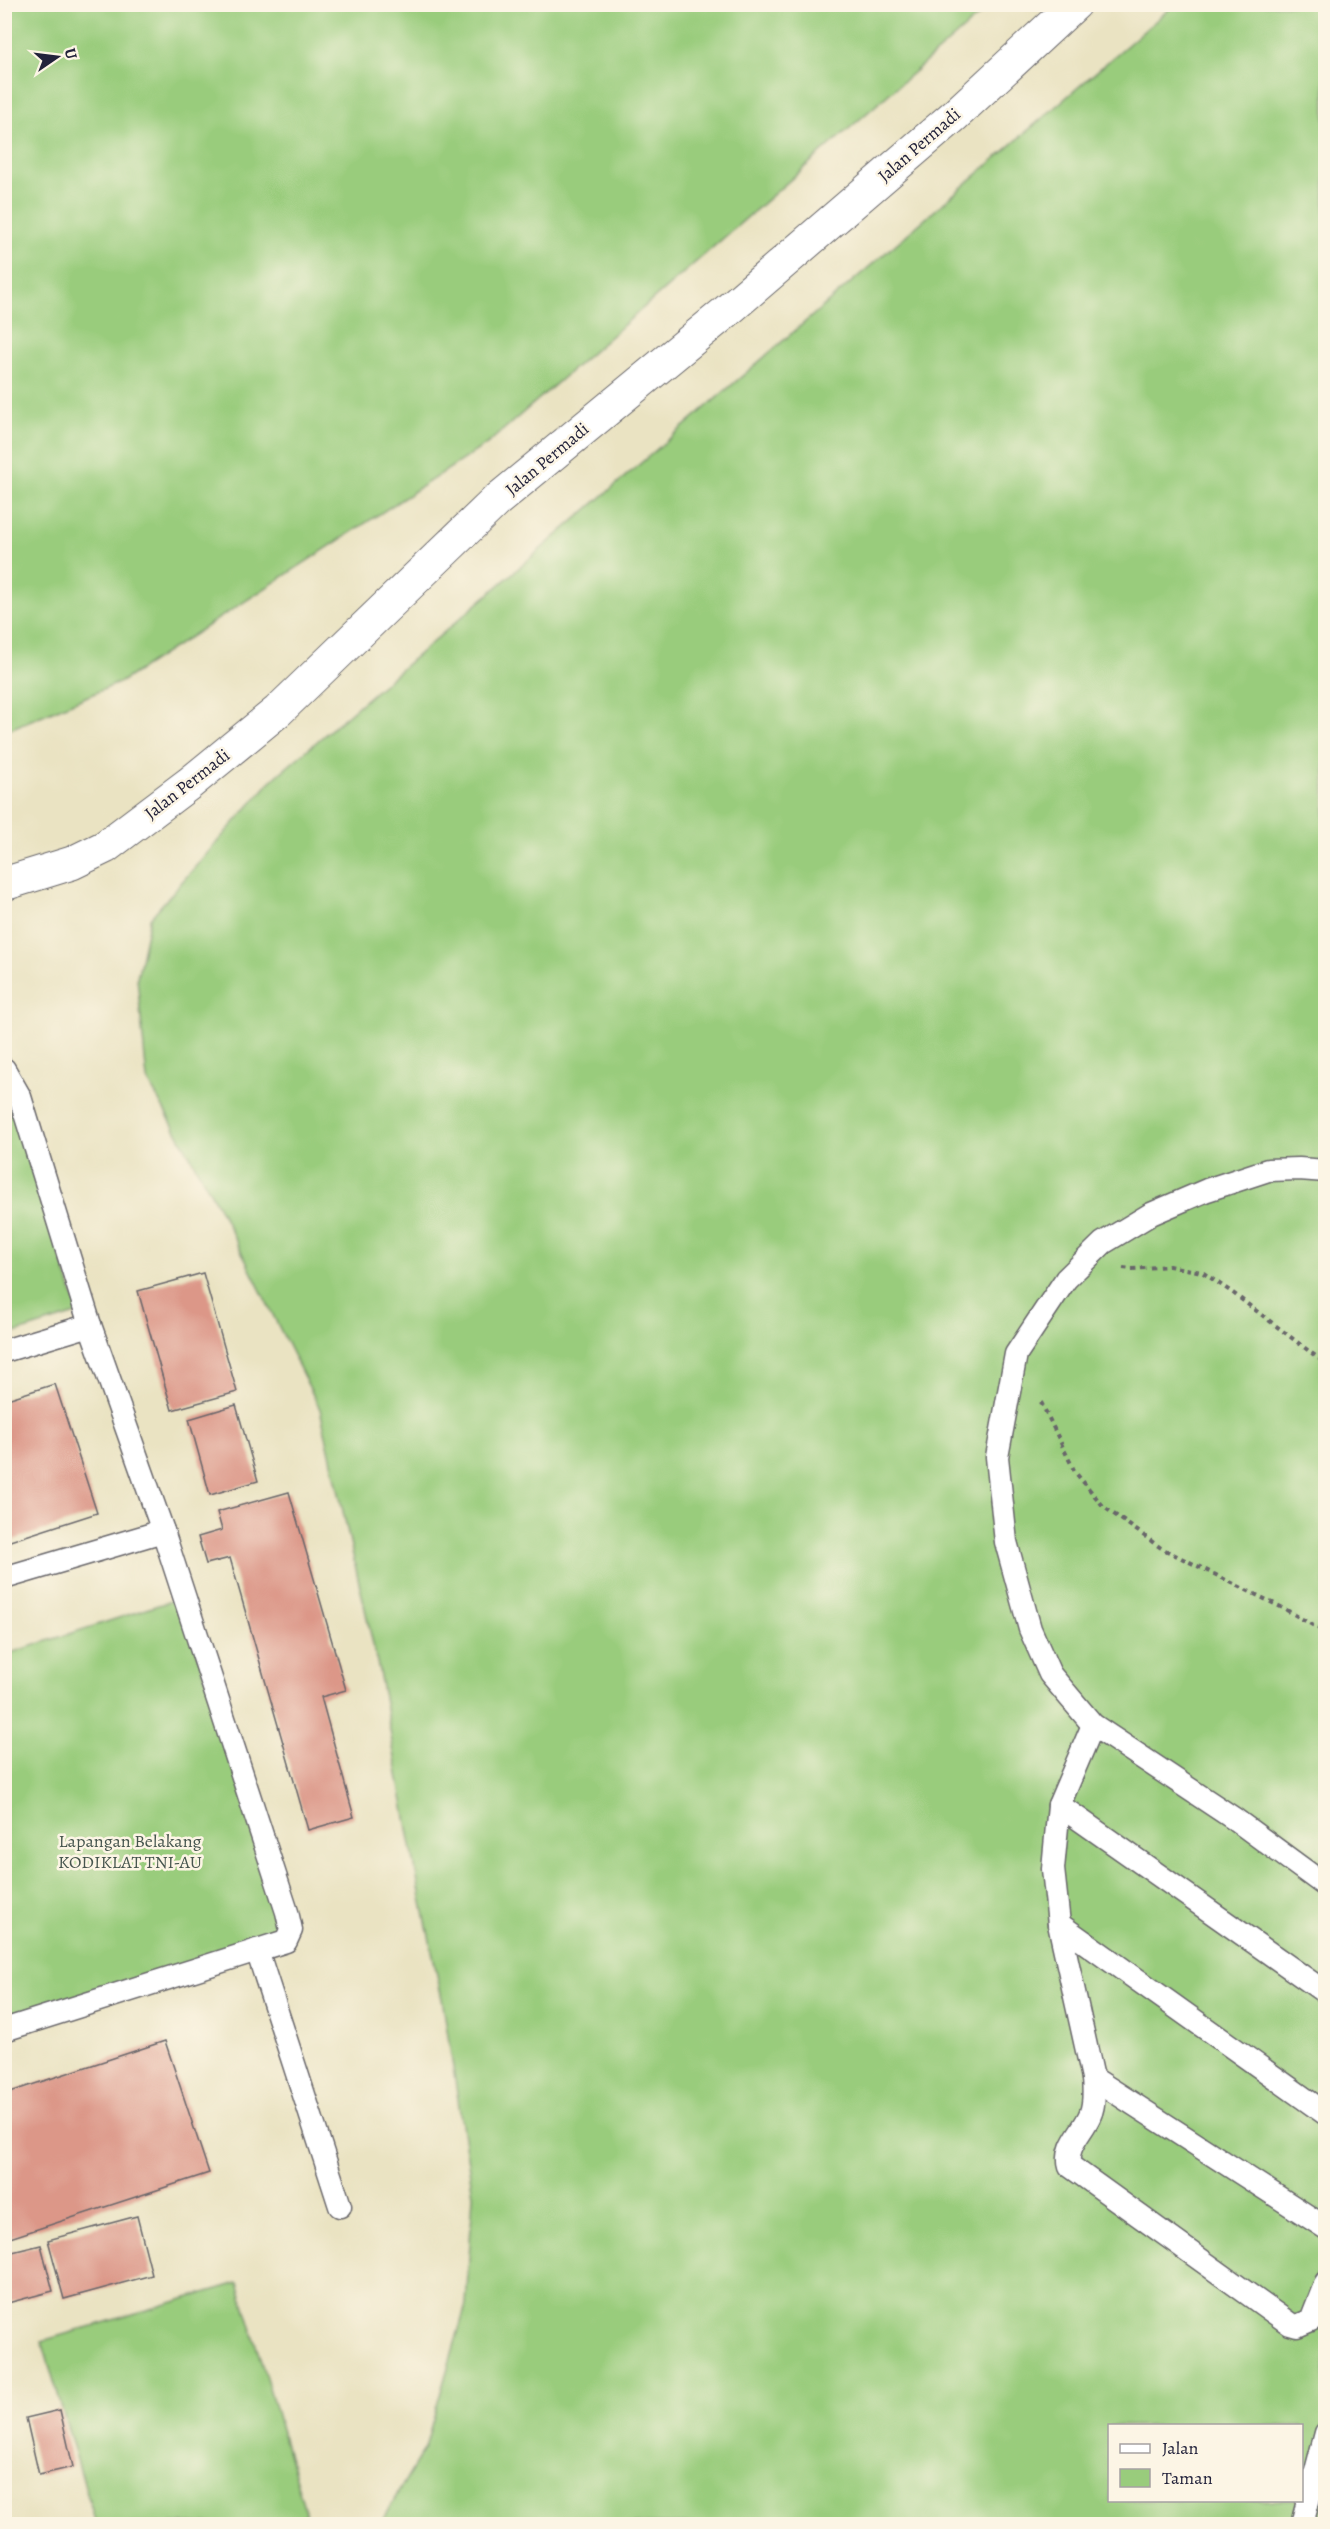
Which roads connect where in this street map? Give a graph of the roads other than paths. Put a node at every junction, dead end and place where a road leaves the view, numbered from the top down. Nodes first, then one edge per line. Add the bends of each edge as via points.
1 (1075, 4) edge
2 (4, 884) edge
3 (4, 1069) edge
4 (1326, 1171) edge
5 (90, 1325) junction
6 (4, 1351) edge
7 (163, 1531) junction
8 (4, 1578) edge
9 (1093, 1725) junction
10 (1059, 1805) junction
11 (1326, 1886) edge
12 (1059, 1924) junction
13 (257, 1950) junction
14 (1326, 1993) edge
15 (4, 2030) edge
16 (1093, 2078) junction
17 (1326, 2114) edge
18 (340, 2206) dead end
19 (1326, 2228) edge
20 (1326, 2282) edge
21 (1326, 2433) edge
22 (1322, 2458) edge
23 (1302, 2524) edge

1 - 2 street, Jalan Permadi via 955,115 727,311 496,501 278,711 105,847 72,863
3 - 5 lane via 20,1097
4 - 9 lane via 1268,1170 1151,1214 1103,1243 1066,1279 1016,1354 997,1457 1006,1542 1030,1629 1050,1674
5 - 6 lane
5 - 7 lane
7 - 8 lane
7 - 13 lane via 289,1919 291,1930 286,1941
9 - 10 lane
9 - 11 lane via 1236,1820
10 - 12 lane via 1053,1869
10 - 14 lane
12 - 16 lane
12 - 17 lane
13 - 15 lane
13 - 18 lane
16 - 19 lane
16 - 20 lane via 1090,2115 1068,2158 1070,2166 1290,2324 1297,2326 1311,2319
21 - 22 lane
22 - 23 lane

